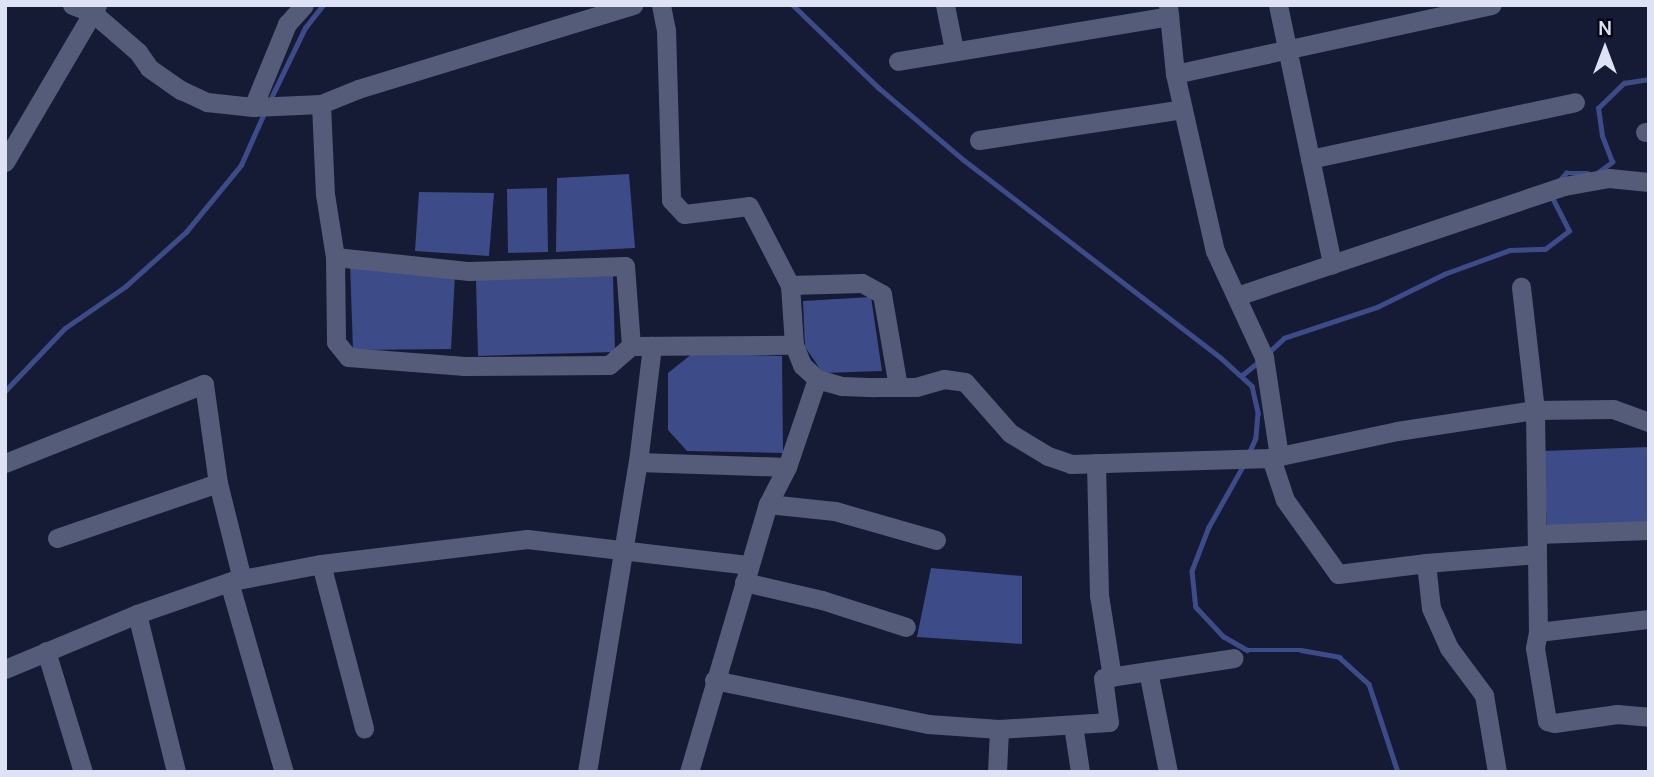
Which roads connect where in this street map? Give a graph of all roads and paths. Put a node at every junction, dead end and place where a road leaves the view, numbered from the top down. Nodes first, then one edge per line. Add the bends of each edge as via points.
1 (72, 5) edge
2 (304, 5) edge
3 (633, 5) edge
4 (661, 5) edge
5 (945, 5) edge
6 (1278, 5) edge
7 (1492, 5) edge
8 (95, 9) edge
9 (1168, 11) edge
10 (577, 13) edge
11 (954, 50) junction
12 (1287, 51) junction
13 (898, 61) dead end
14 (1175, 74) junction
15 (1575, 102) dead end
16 (321, 104) junction
17 (253, 107) junction
18 (1183, 109) junction
19 (979, 140) dead end
20 (1310, 159) junction
21 (5, 162) edge
22 (1649, 182) edge
23 (335, 257) junction
24 (1332, 264) junction
25 (790, 285) junction
26 (1521, 288) dead end
27 (1237, 296) junction
28 (794, 345) junction
29 (631, 346) junction
30 (652, 346) junction
31 (817, 379) junction
32 (898, 387) junction
33 (1535, 410) junction
34 (1649, 422) edge
35 (1275, 457) junction
36 (5, 463) edge
37 (638, 463) junction
38 (1096, 463) junction
39 (787, 467) junction
40 (218, 483) junction
41 (768, 504) junction
42 (1649, 530) edge
43 (1538, 534) junction
44 (57, 538) dead end
45 (936, 540) dead end
46 (624, 549) junction
47 (1537, 554) junction
48 (1426, 563) junction
49 (321, 564) junction
50 (747, 574) junction
51 (236, 580) junction
52 (137, 614) junction
53 (1649, 619) edge
54 (906, 627) dead end
55 (1538, 632) junction
56 (46, 650) junction
57 (1233, 658) dead end
58 (5, 668) edge
59 (1148, 671) junction
60 (1112, 677) junction
61 (714, 680) junction
62 (1649, 717) edge
63 (1073, 725) junction
64 (364, 728) dead end
65 (999, 729) junction
66 (83, 772) edge
67 (176, 772) edge
68 (284, 772) edge
69 (587, 772) edge
70 (689, 772) edge
71 (997, 772) edge
72 (1080, 772) edge
73 (1168, 772) edge
74 (1497, 772) edge

1 - 8 street
2 - 17 street via 287,24
3 - 10 street
4 - 25 street via 666,30 671,200 684,214 749,206
5 - 11 street
6 - 12 street
7 - 12 street
8 - 17 street via 149,68 181,90 207,102
8 - 21 street
9 - 11 street
9 - 14 street
10 - 16 street
11 - 13 street
12 - 14 street
12 - 20 street
14 - 18 street
15 - 20 street
16 - 17 street
16 - 23 street via 325,194
18 - 19 street
18 - 27 street via 1215,251
20 - 24 street
22 - 24 street via 1609,178 1564,186
23 - 29 street via 469,271 625,266
23 - 29 street via 336,342 348,357 465,366 609,365
24 - 27 street
25 - 28 street
25 - 32 street via 862,283 882,294
26 - 33 street
27 - 35 street via 1264,357
28 - 30 street
28 - 31 street via 802,365
29 - 30 street
30 - 37 street
31 - 32 street via 842,386
31 - 39 street
32 - 38 street via 944,379 965,382 1010,433 1048,456 1071,464
33 - 34 street via 1613,410
33 - 35 street via 1397,431
33 - 43 street
35 - 38 street
35 - 48 street via 1285,500 1338,574
36 - 40 street via 204,384
37 - 39 street
37 - 46 street
38 - 60 street via 1099,594
39 - 41 street
40 - 44 street
40 - 51 street
41 - 45 street via 835,511
41 - 50 street
42 - 43 street
43 - 47 street
46 - 49 street via 527,539
46 - 50 street
46 - 69 street
47 - 48 street
47 - 55 street
48 - 74 street via 1430,608 1449,648 1484,695
49 - 51 street
49 - 64 street
50 - 54 street
50 - 61 street
51 - 52 street
51 - 68 street
52 - 56 street
52 - 67 street
53 - 55 street
55 - 62 street via 1535,648 1547,721 1617,714
56 - 58 street
56 - 66 street
57 - 59 street
59 - 60 street
59 - 73 street
60 - 63 street via 1102,678 1109,722
61 - 65 street via 928,724
61 - 70 street
63 - 65 street
63 - 72 street
65 - 71 street

